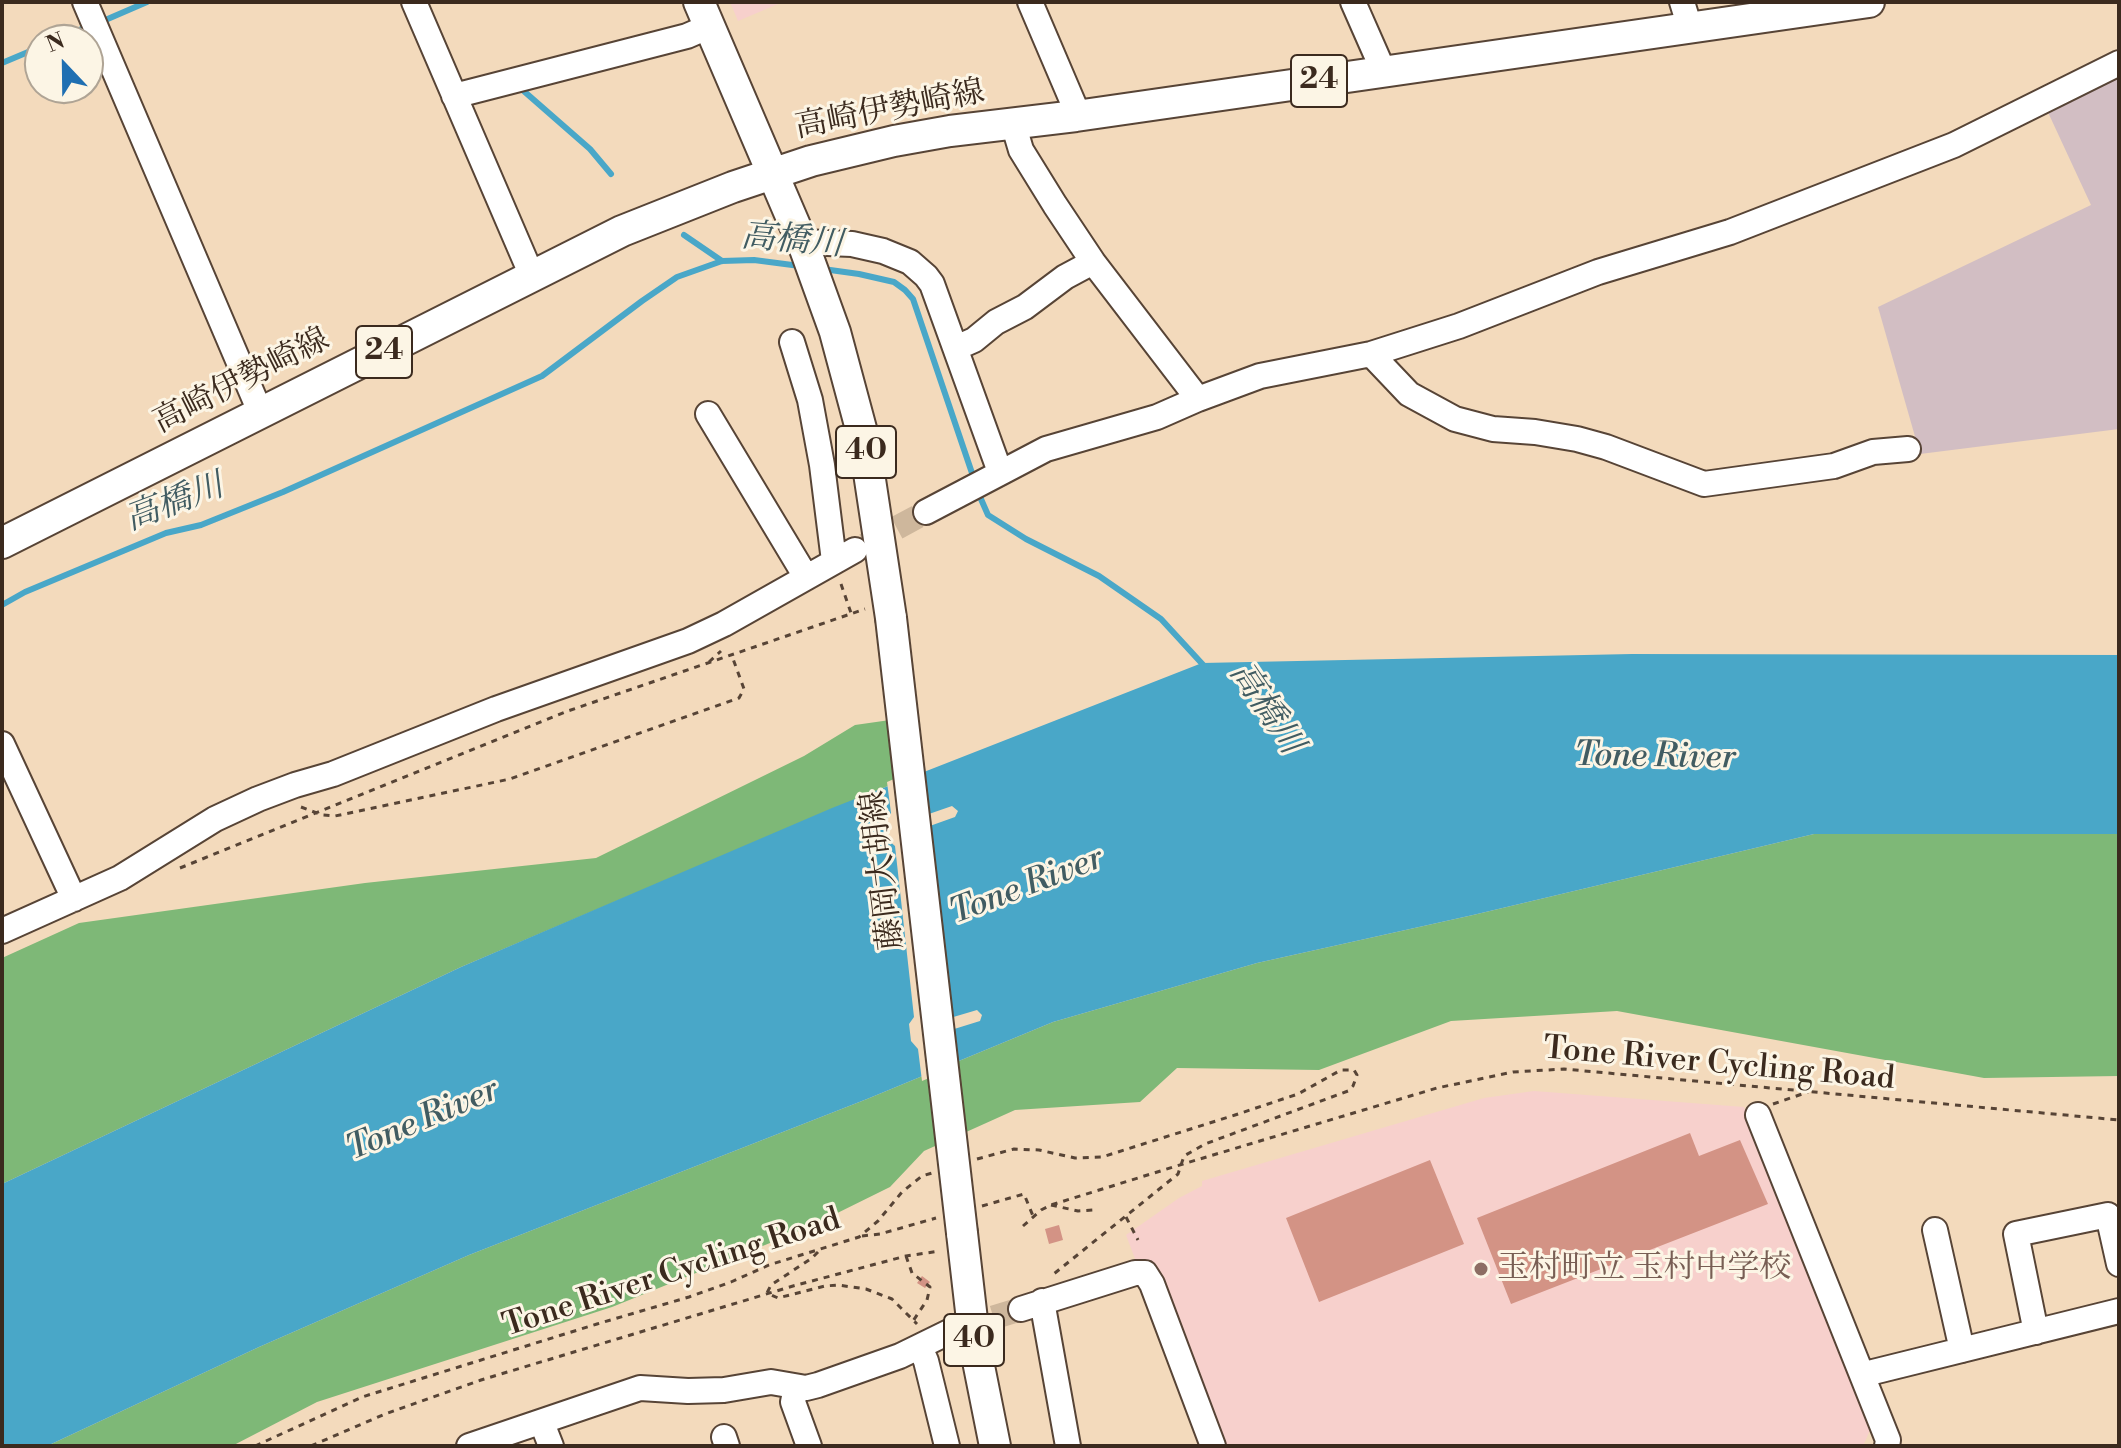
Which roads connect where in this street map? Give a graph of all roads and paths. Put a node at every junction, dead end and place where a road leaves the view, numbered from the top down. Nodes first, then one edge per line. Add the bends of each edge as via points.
1 (85, 2) edge
2 (414, 2) edge
3 (1030, 2) edge
4 (1353, 2) edge
5 (1869, 2) edge
6 (704, 14) edge
7 (1686, 15) edge
8 (2119, 63) edge
9 (1379, 72) junction
10 (454, 96) junction
11 (1076, 116) junction
12 (1013, 123) junction
13 (772, 173) junction
14 (803, 246) junction
15 (1093, 262) junction
16 (532, 276) junction
17 (792, 342) dead end
18 (956, 348) junction
19 (1371, 354) junction
20 (1198, 399) junction
21 (261, 414) junction
22 (708, 414) dead end
23 (1908, 449) dead end
24 (994, 475) junction
25 (926, 512) tunnel mouth
26 (3, 541) edge
27 (842, 561) junction
28 (806, 577) junction
29 (851, 613) junction
30 (882, 613) junction
31 (732, 656) junction
32 (2, 744) edge
33 (301, 807) dead end
34 (314, 812) junction
35 (177, 869) dead end
36 (74, 899) junction
37 (2, 931) edge
38 (1812, 1091) junction
39 (1762, 1110) joint
40 (2119, 1118) edge
41 (966, 1162) dead end
42 (1183, 1164) junction
43 (937, 1171) dead end
44 (1027, 1201) dead end
45 (1051, 1205) junction
46 (1093, 1210) dead end
47 (1033, 1216) junction
48 (1126, 1217) junction
49 (1023, 1226) dead end
50 (1935, 1230) dead end
51 (1138, 1240) dead end
52 (954, 1242) junction
53 (821, 1249) junction
54 (906, 1256) junction
55 (2119, 1264) edge
56 (767, 1293) junction
57 (1034, 1298) junction
58 (2117, 1317) edge
59 (913, 1321) junction
60 (949, 1332) tunnel mouth
61 (2036, 1332) junction
62 (921, 1338) junction
63 (1962, 1350) junction
64 (1863, 1376) junction
65 (796, 1387) junction
66 (542, 1423) junction
67 (255, 1446) edge
68 (311, 1446) edge
69 (469, 1446) edge
70 (551, 1446) edge
71 (809, 1446) edge
72 (947, 1446) edge
73 (995, 1446) edge
74 (1068, 1446) edge
75 (1213, 1446) edge
76 (1887, 1446) edge

1 - 21 street
2 - 10 street
3 - 11 street
4 - 9 street
5 - 7 main road, 高崎伊勢崎線 / 24
6 - 10 street via 687,36
6 - 13 main road, 40
7 - 9 main road, 高崎伊勢崎線 / 24
8 - 19 street via 1954,145 1730,232 1598,272
9 - 11 main road, 高崎伊勢崎線 / 24
10 - 16 street
11 - 12 main road, 高崎伊勢崎線 / 24
12 - 13 main road, 高崎伊勢崎線 / 24 via 894,141
12 - 15 street via 1024,156
13 - 14 main road, 40
13 - 16 main road, 高崎伊勢崎線 / 24 via 648,220
14 - 18 street via 852,244 910,262 932,284
14 - 30 main road, 藤岡大胡線 / 40 via 835,332 864,440
15 - 18 street
15 - 20 street
16 - 21 main road, 高崎伊勢崎線 / 24
17 - 27 street
18 - 24 street
19 - 20 street via 1260,376
19 - 23 street via 1409,394 1455,419 1577,439 1704,484 1834,466 1873,452
20 - 24 street via 1157,417 1046,449
21 - 26 main road, 高崎伊勢崎線 / 24
22 - 28 street
24 - 25 street
27 - 28 street
27 - 29 path
28 - 36 street via 688,641 258,799
29 - 30 path
29 - 31 path
30 - 52 main road, 藤岡大胡線 / 40, bridge
31 - 34 path via 565,712
31 - 34 path via 744,689 739,698 510,779 335,816
32 - 36 street
33 - 34 path
34 - 35 path
36 - 37 street
38 - 39 path
38 - 40 path, Tone River Cycling Road
38 - 42 path, Tone River Cycling Road via 1564,1069 1513,1072 1437,1088
39 - 64 street
41 - 42 path via 1014,1149 1102,1157 1298,1094 1341,1070 1357,1075 1348,1091 1205,1144 1184,1156
42 - 45 path, Tone River Cycling Road
42 - 48 path
43 - 53 path, Tone River Cycling Road via 902,1192 859,1237
44 - 47 path
45 - 46 path
45 - 47 path, Tone River Cycling Road
47 - 49 path, Tone River Cycling Road
48 - 51 path
48 - 57 path
50 - 63 street
52 - 54 path
52 - 73 main road, 藤岡大胡線 / 40
53 - 56 path
53 - 67 path, Tone River Cycling Road via 689,1297 362,1397
54 - 56 path
54 - 59 path via 912,1273 930,1287
55 - 61 street via 2108,1215 2016,1234
56 - 59 path via 778,1298 825,1286 851,1286 892,1299
56 - 68 path via 481,1380
57 - 74 street
57 - 75 street via 1145,1273
58 - 61 street
59 - 62 path
60 - 62 street
61 - 63 street
62 - 65 street via 871,1368
62 - 72 street
63 - 64 street
64 - 76 street
65 - 66 street via 771,1382 724,1390 640,1388
65 - 71 street via 793,1402
66 - 69 street
66 - 70 street

